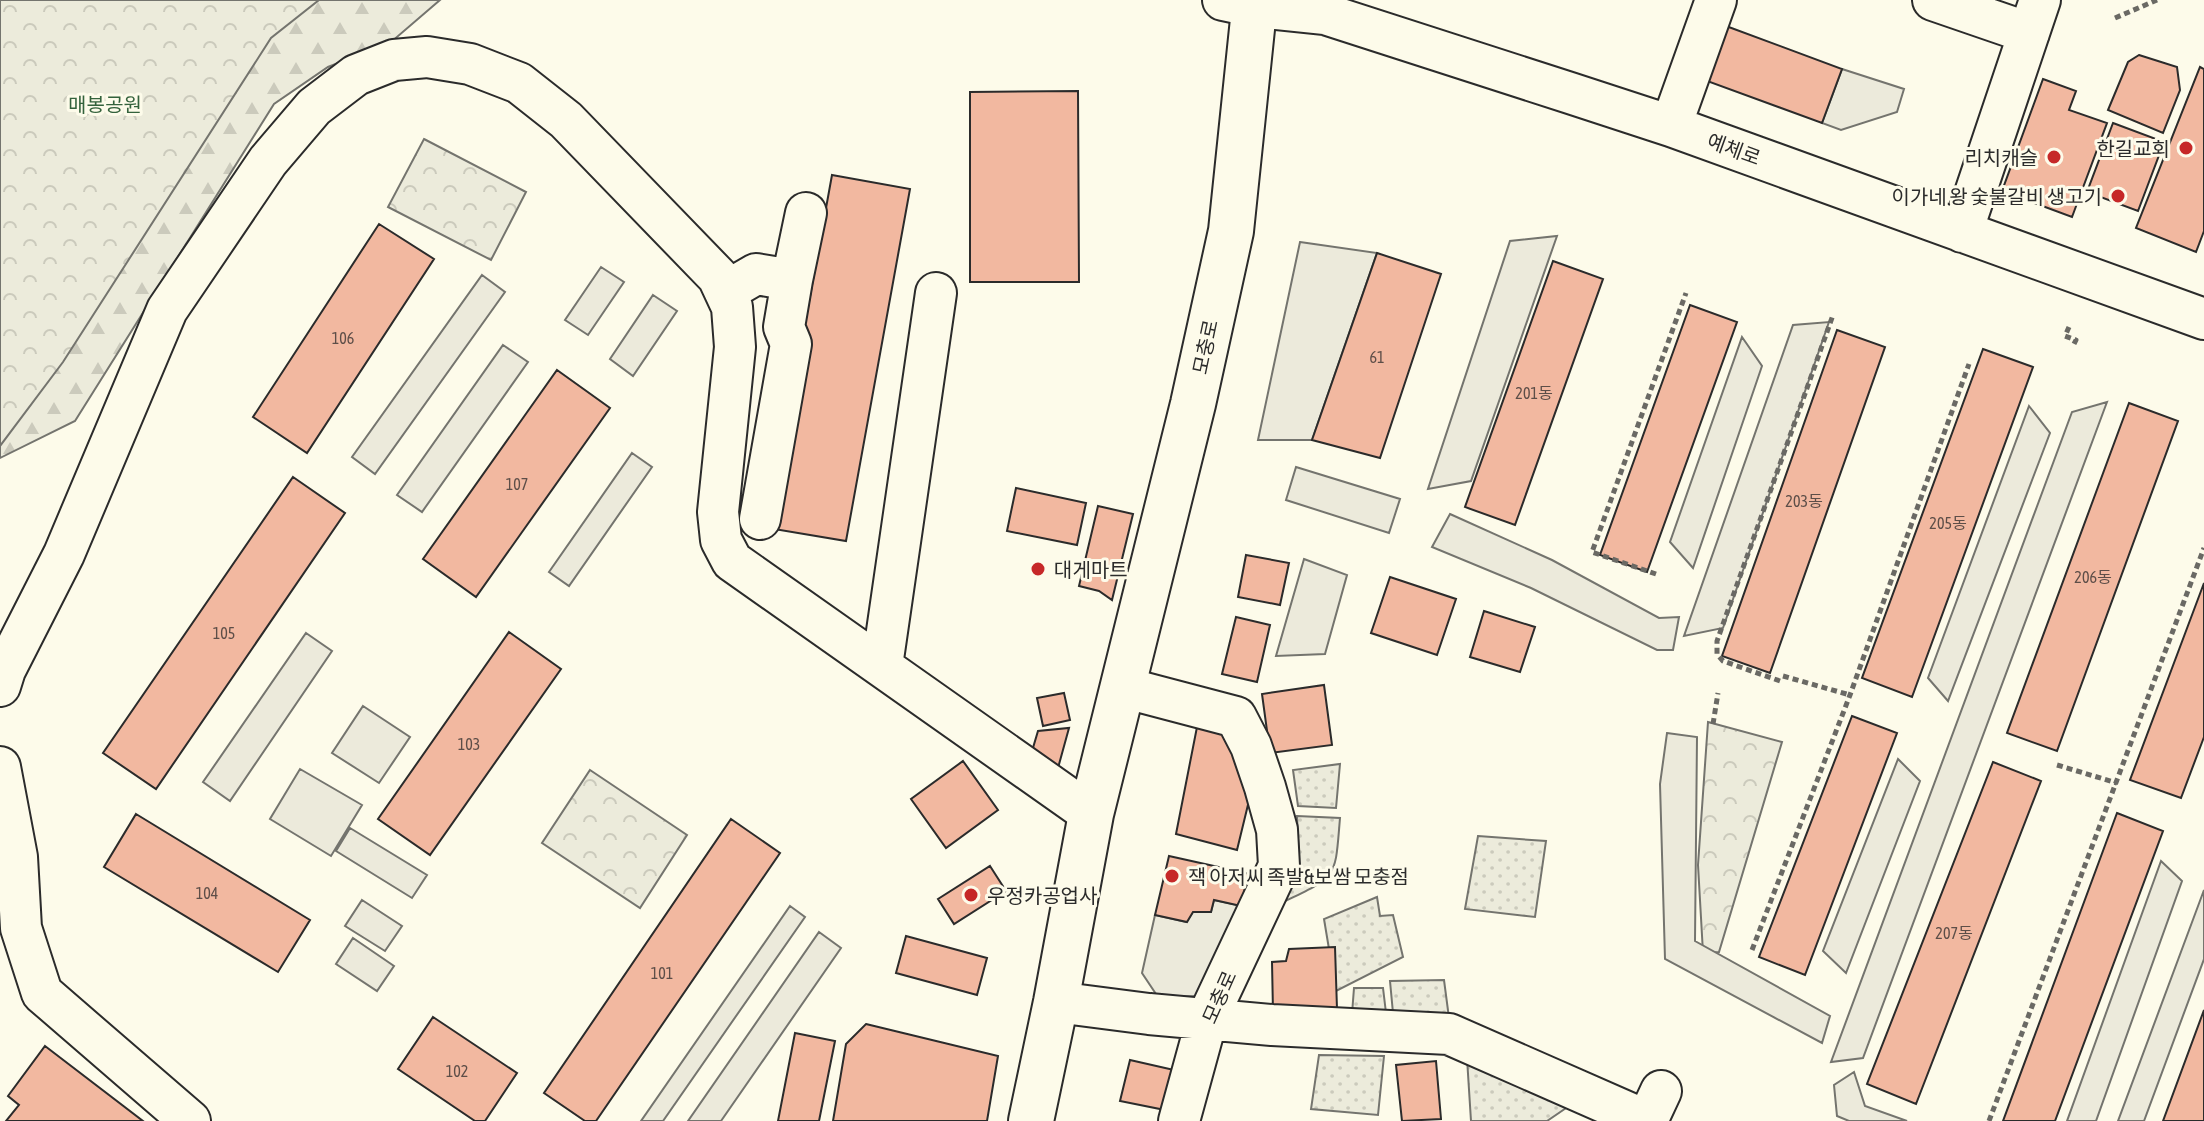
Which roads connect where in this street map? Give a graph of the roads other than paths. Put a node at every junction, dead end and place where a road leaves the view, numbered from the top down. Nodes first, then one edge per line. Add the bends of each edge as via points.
1 (1716, 0) edge
2 (1933, 0) edge
3 (1245, 2) edge
4 (2034, 16) edge
5 (1671, 126) junction
6 (806, 213) dead end
7 (1962, 232) junction
8 (792, 280) junction
9 (725, 292) junction
10 (936, 293) dead end
11 (2204, 319) edge
12 (760, 519) dead end
13 (882, 666) junction
14 (0, 686) edge
15 (1122, 687) junction
16 (0, 767) edge
17 (1091, 814) junction
18 (11, 942) edge
19 (1056, 1002) junction
20 (1207, 1019) junction
21 (1654, 1106) edge
22 (190, 1121) edge
23 (1031, 1121) edge
24 (1179, 1121) edge

1 - 5 street
2 - 4 street
3 - 5 street, 예체로 via 1325,14
3 - 15 main road, 모충로 via 1231,231
4 - 7 street
5 - 7 street, 예체로
6 - 8 street
7 - 11 street, 예체로
8 - 9 street via 756,274
8 - 12 street via 784,327 791,344
9 - 13 street via 732,307 735,347 718,512 721,540 732,561
9 - 14 street via 718,277 566,120 519,83 470,64 427,57 394,60 356,75 314,107 268,161 167,310 64,554
10 - 13 street
13 - 17 street
15 - 17 main road, 모충로
15 - 20 street, 모충로 via 1236,717 1251,746 1277,830 1279,866
16 - 18 street via 17,857
17 - 19 main road, 모충로
18 - 22 street via 42,993
19 - 20 street
19 - 23 main road, 모충로
20 - 21 street via 1449,1034
20 - 24 street, 모충로

